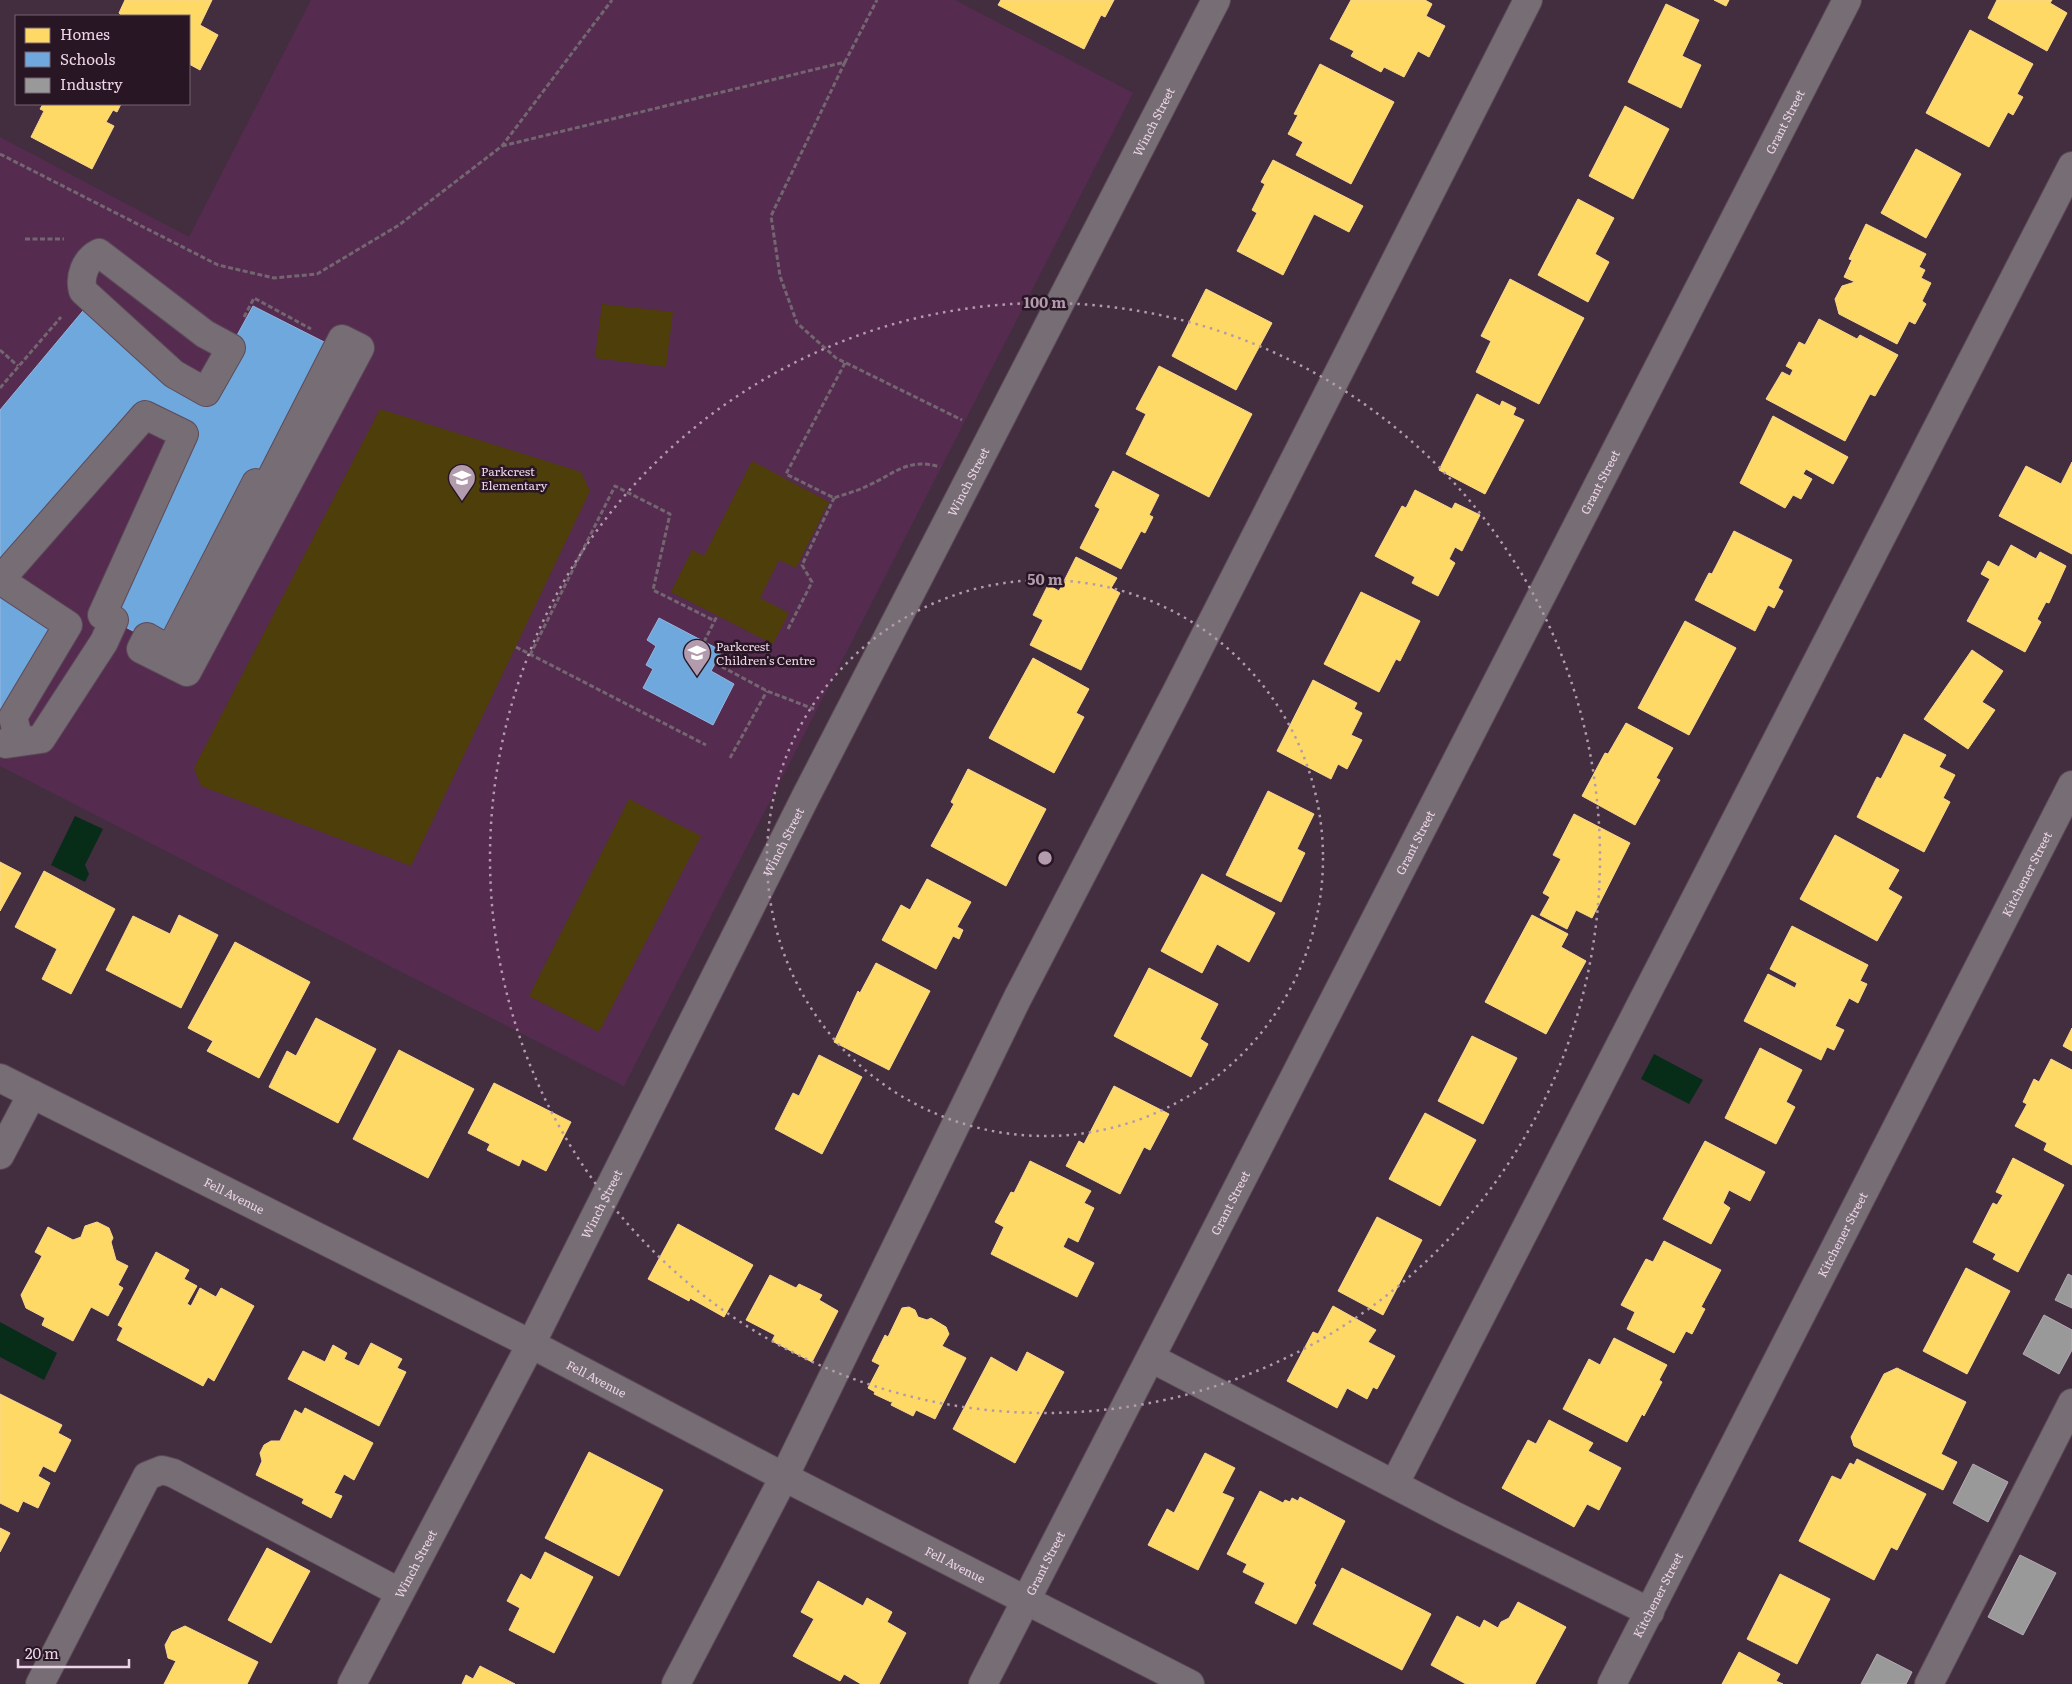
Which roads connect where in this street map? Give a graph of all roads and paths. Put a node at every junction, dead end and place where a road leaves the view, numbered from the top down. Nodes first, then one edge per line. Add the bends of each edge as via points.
1 (612, 0) edge
2 (876, 0) edge
3 (1216, 0) edge
4 (1528, 0) edge
5 (1848, 0) edge
6 (845, 62) junction
7 (502, 146) junction
8 (0, 154) edge
9 (2072, 166) edge
10 (25, 238) dead end
11 (74, 239) dead end
12 (83, 291) junction
13 (302, 324) dead end
14 (229, 346) junction
15 (338, 349) joint
16 (0, 350) edge
17 (845, 363) junction
18 (18, 366) junction
19 (0, 388) edge
20 (970, 424) dead end
21 (947, 469) dead end
22 (834, 498) junction
23 (717, 616) dead end
24 (114, 620) joint
25 (715, 622) junction
26 (788, 629) dead end
27 (704, 642) dead end
28 (516, 647) dead end
29 (530, 654) junction
30 (715, 663) dead end
31 (766, 691) junction
32 (816, 709) dead end
33 (706, 745) dead end
34 (730, 758) dead end
35 (2072, 785) edge
36 (0, 1078) edge
37 (32, 1094) junction
38 (0, 1156) edge
39 (531, 1344) junction
40 (1151, 1358) junction
41 (2072, 1403) edge
42 (784, 1476) junction
43 (1395, 1483) junction
44 (399, 1592) junction
45 (1027, 1600) junction
46 (1650, 1612) junction
47 (40, 1684) edge
48 (352, 1684) edge
49 (676, 1684) edge
50 (983, 1684) edge
51 (1190, 1684) edge
52 (1612, 1684) edge
53 (1929, 1684) edge

1 - 7 path
2 - 6 path
3 - 39 street, Winch Street via 806,796
4 - 42 street via 1012,1008
5 - 40 street, Grant Street
6 - 7 path
6 - 17 path via 771,216 780,276 797,323
7 - 8 path via 399,225 318,274 274,278 218,265
9 - 43 street
10 - 11 path
12 - 14 street via 80,282 88,260 99,253 205,334
12 - 14 street via 174,374 206,392 231,348
12 - 18 path
13 - 14 path via 254,298
15 - 15 street via 342,340 360,348 187,672 141,649 147,637 170,650 256,483 266,488
16 - 18 path
17 - 20 path
17 - 22 path via 786,474
18 - 19 path
21 - 22 path via 924,462 895,470 867,486
22 - 26 path via 802,565 812,582
23 - 25 path
24 - 24 street via 104,642 41,739 6,744 16,733 13,717 68,625 0,580 145,415 184,434 102,614
25 - 27 path
25 - 29 path via 653,590 670,514 615,486
28 - 29 path
29 - 33 path
30 - 31 path
31 - 32 path
31 - 34 path
35 - 46 street, Kitchener Street
36 - 37 street, Fell Avenue
37 - 38 street
37 - 39 street, Fell Avenue
39 - 42 street, Fell Avenue
39 - 44 street, Winch Street
40 - 43 street
40 - 45 street, Grant Street
41 - 53 street
42 - 45 street, Fell Avenue
42 - 49 street
43 - 46 street
44 - 47 street via 162,1470 146,1476
44 - 48 street, Winch Street
45 - 50 street, Grant Street
45 - 51 street, Fell Avenue
46 - 52 street, Kitchener Street

